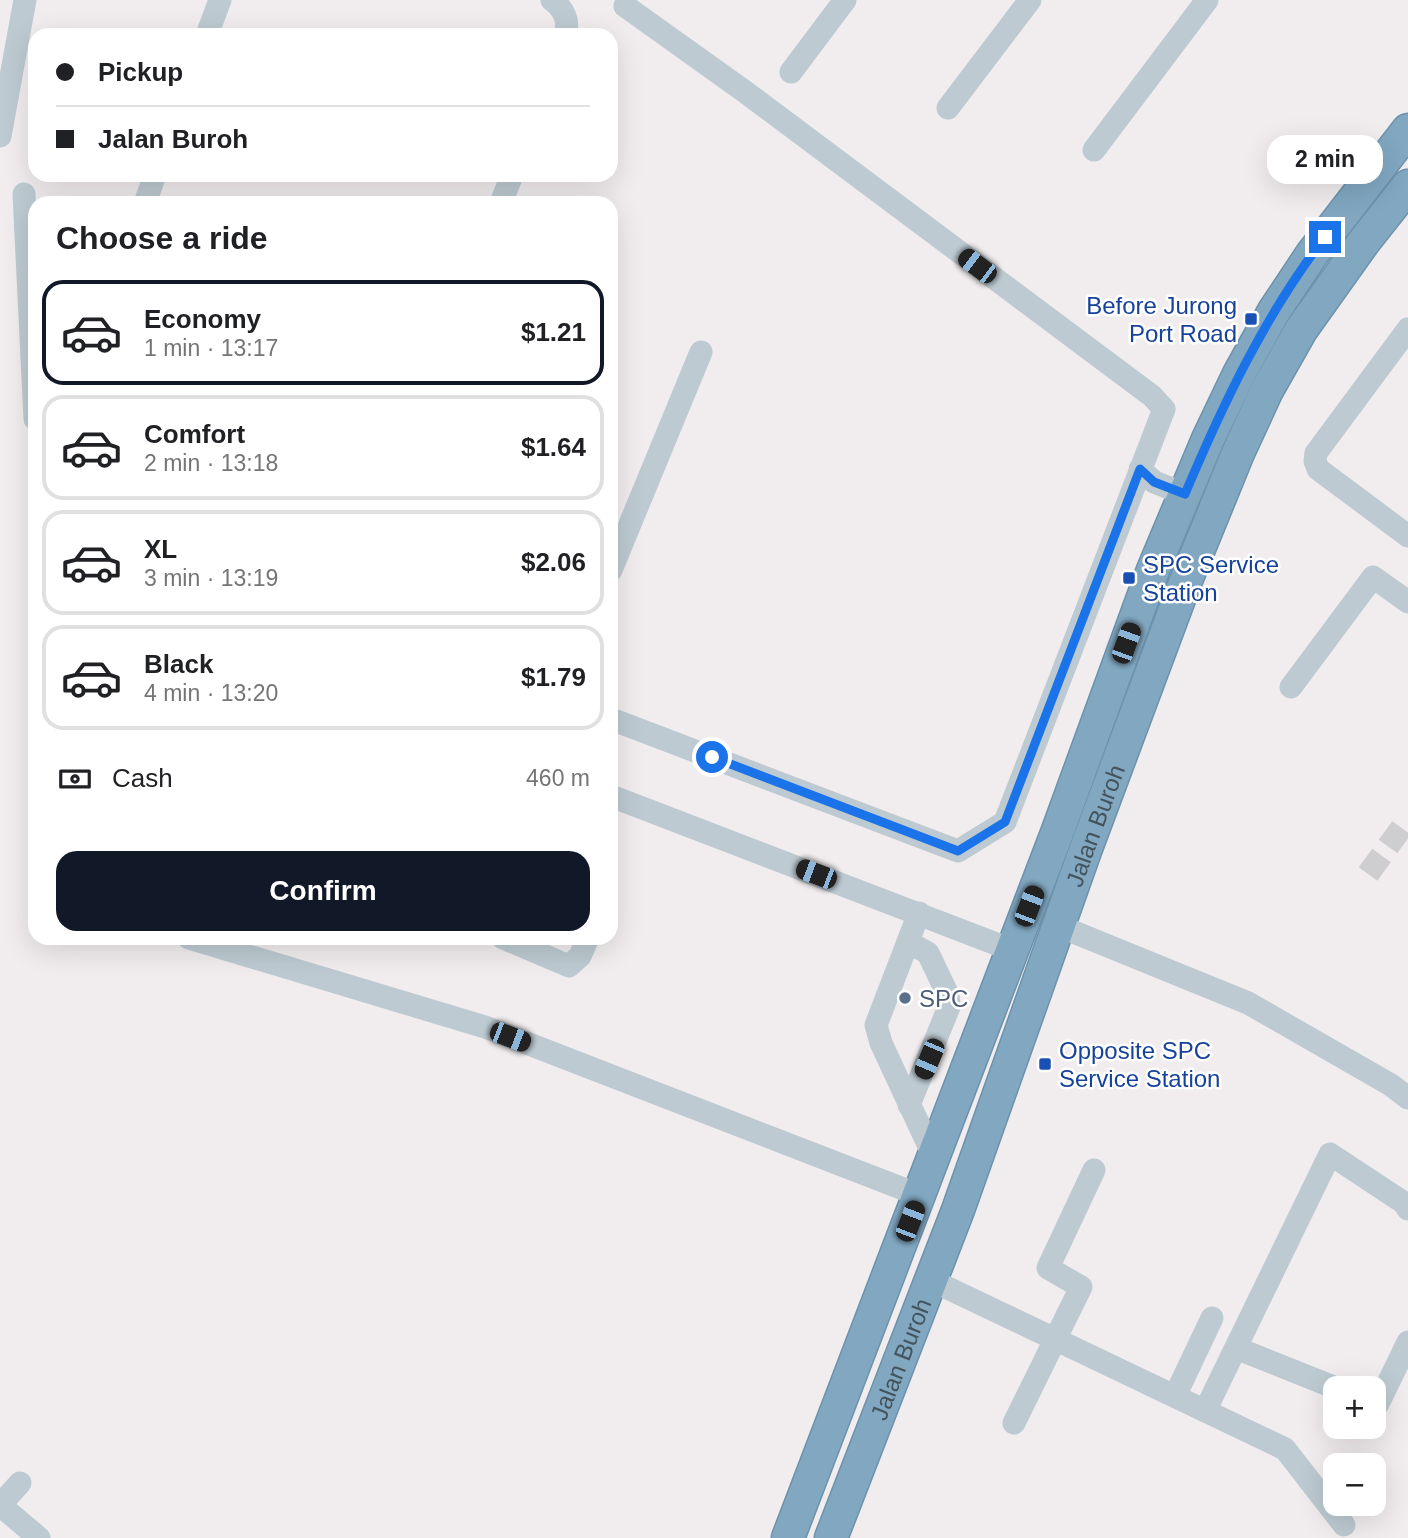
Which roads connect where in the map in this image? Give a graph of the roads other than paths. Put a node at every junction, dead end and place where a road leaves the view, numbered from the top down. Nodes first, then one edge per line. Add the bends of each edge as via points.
1 (25, 0) edge
2 (220, 0) edge
3 (552, 0) edge
4 (845, 0) edge
5 (1030, 0) edge
6 (1207, 0) edge
7 (625, 6) dead end
8 (210, 28) edge
9 (568, 28) edge
10 (791, 72) dead end
11 (1408, 104) edge
12 (948, 108) dead end
13 (0, 136) edge
14 (1404, 136) edge
15 (1094, 150) dead end
16 (1408, 186) edge
17 (24, 194) dead end
18 (28, 276) edge
19 (1408, 329) edge
20 (701, 352) dead end
21 (1140, 469) junction
22 (1185, 494) junction
23 (1408, 536) edge
24 (618, 553) edge
25 (1408, 601) edge
26 (1291, 687) dead end
27 (618, 722) edge
28 (618, 799) edge
29 (919, 913) junction
30 (1059, 926) junction
31 (908, 942) junction
32 (212, 945) edge
33 (520, 945) edge
34 (585, 945) edge
35 (1012, 950) junction
36 (1408, 1098) edge
37 (909, 1105) junction
38 (934, 1157) junction
39 (1094, 1170) dead end
40 (919, 1195) junction
41 (1407, 1203) edge
42 (931, 1280) junction
43 (1212, 1318) dead end
44 (1055, 1339) junction
45 (1408, 1342) edge
46 (1236, 1348) junction
47 (1323, 1383) edge
48 (1386, 1387) edge
49 (1175, 1396) junction
50 (1205, 1410) junction
51 (1014, 1423) dead end
52 (20, 1483) dead end
53 (0, 1505) edge
54 (1344, 1525) dead end
55 (39, 1538) edge
56 (788, 1538) edge
57 (831, 1538) edge

1 - 13 street
2 - 8 street
3 - 9 street via 566,16
4 - 10 street
5 - 12 street
6 - 15 street
7 - 21 street via 1159,402 1164,409
11 - 14 highway
14 - 22 highway, Jalan Buroh via 1312,254 1275,311 1239,374
16 - 30 highway, Jalan Buroh via 1301,330 1267,390 1185,583
17 - 18 street
19 - 23 street via 1316,453 1315,461 1318,469
20 - 24 street
21 - 22 street via 1154,482
21 - 27 street via 1005,822 958,851
22 - 35 highway, Jalan Buroh
25 - 26 street via 1373,577
28 - 29 street
29 - 31 street
29 - 35 street
30 - 36 street via 1248,1003
30 - 42 highway, Jalan Buroh
31 - 37 street via 876,1025
31 - 37 street via 928,953 949,1007
32 - 40 street via 485,1027
33 - 34 street via 569,966
35 - 38 highway, Jalan Buroh
37 - 38 street
38 - 40 highway, Jalan Buroh
39 - 44 street via 1048,1268 1081,1287
40 - 56 highway, Jalan Buroh
41 - 46 street via 1330,1154
42 - 44 street
42 - 57 highway, Jalan Buroh
43 - 49 street
44 - 49 street
44 - 51 street
45 - 48 street
46 - 47 street
46 - 50 street
49 - 50 street
50 - 54 street via 1285,1449
52 - 53 street
53 - 55 street

